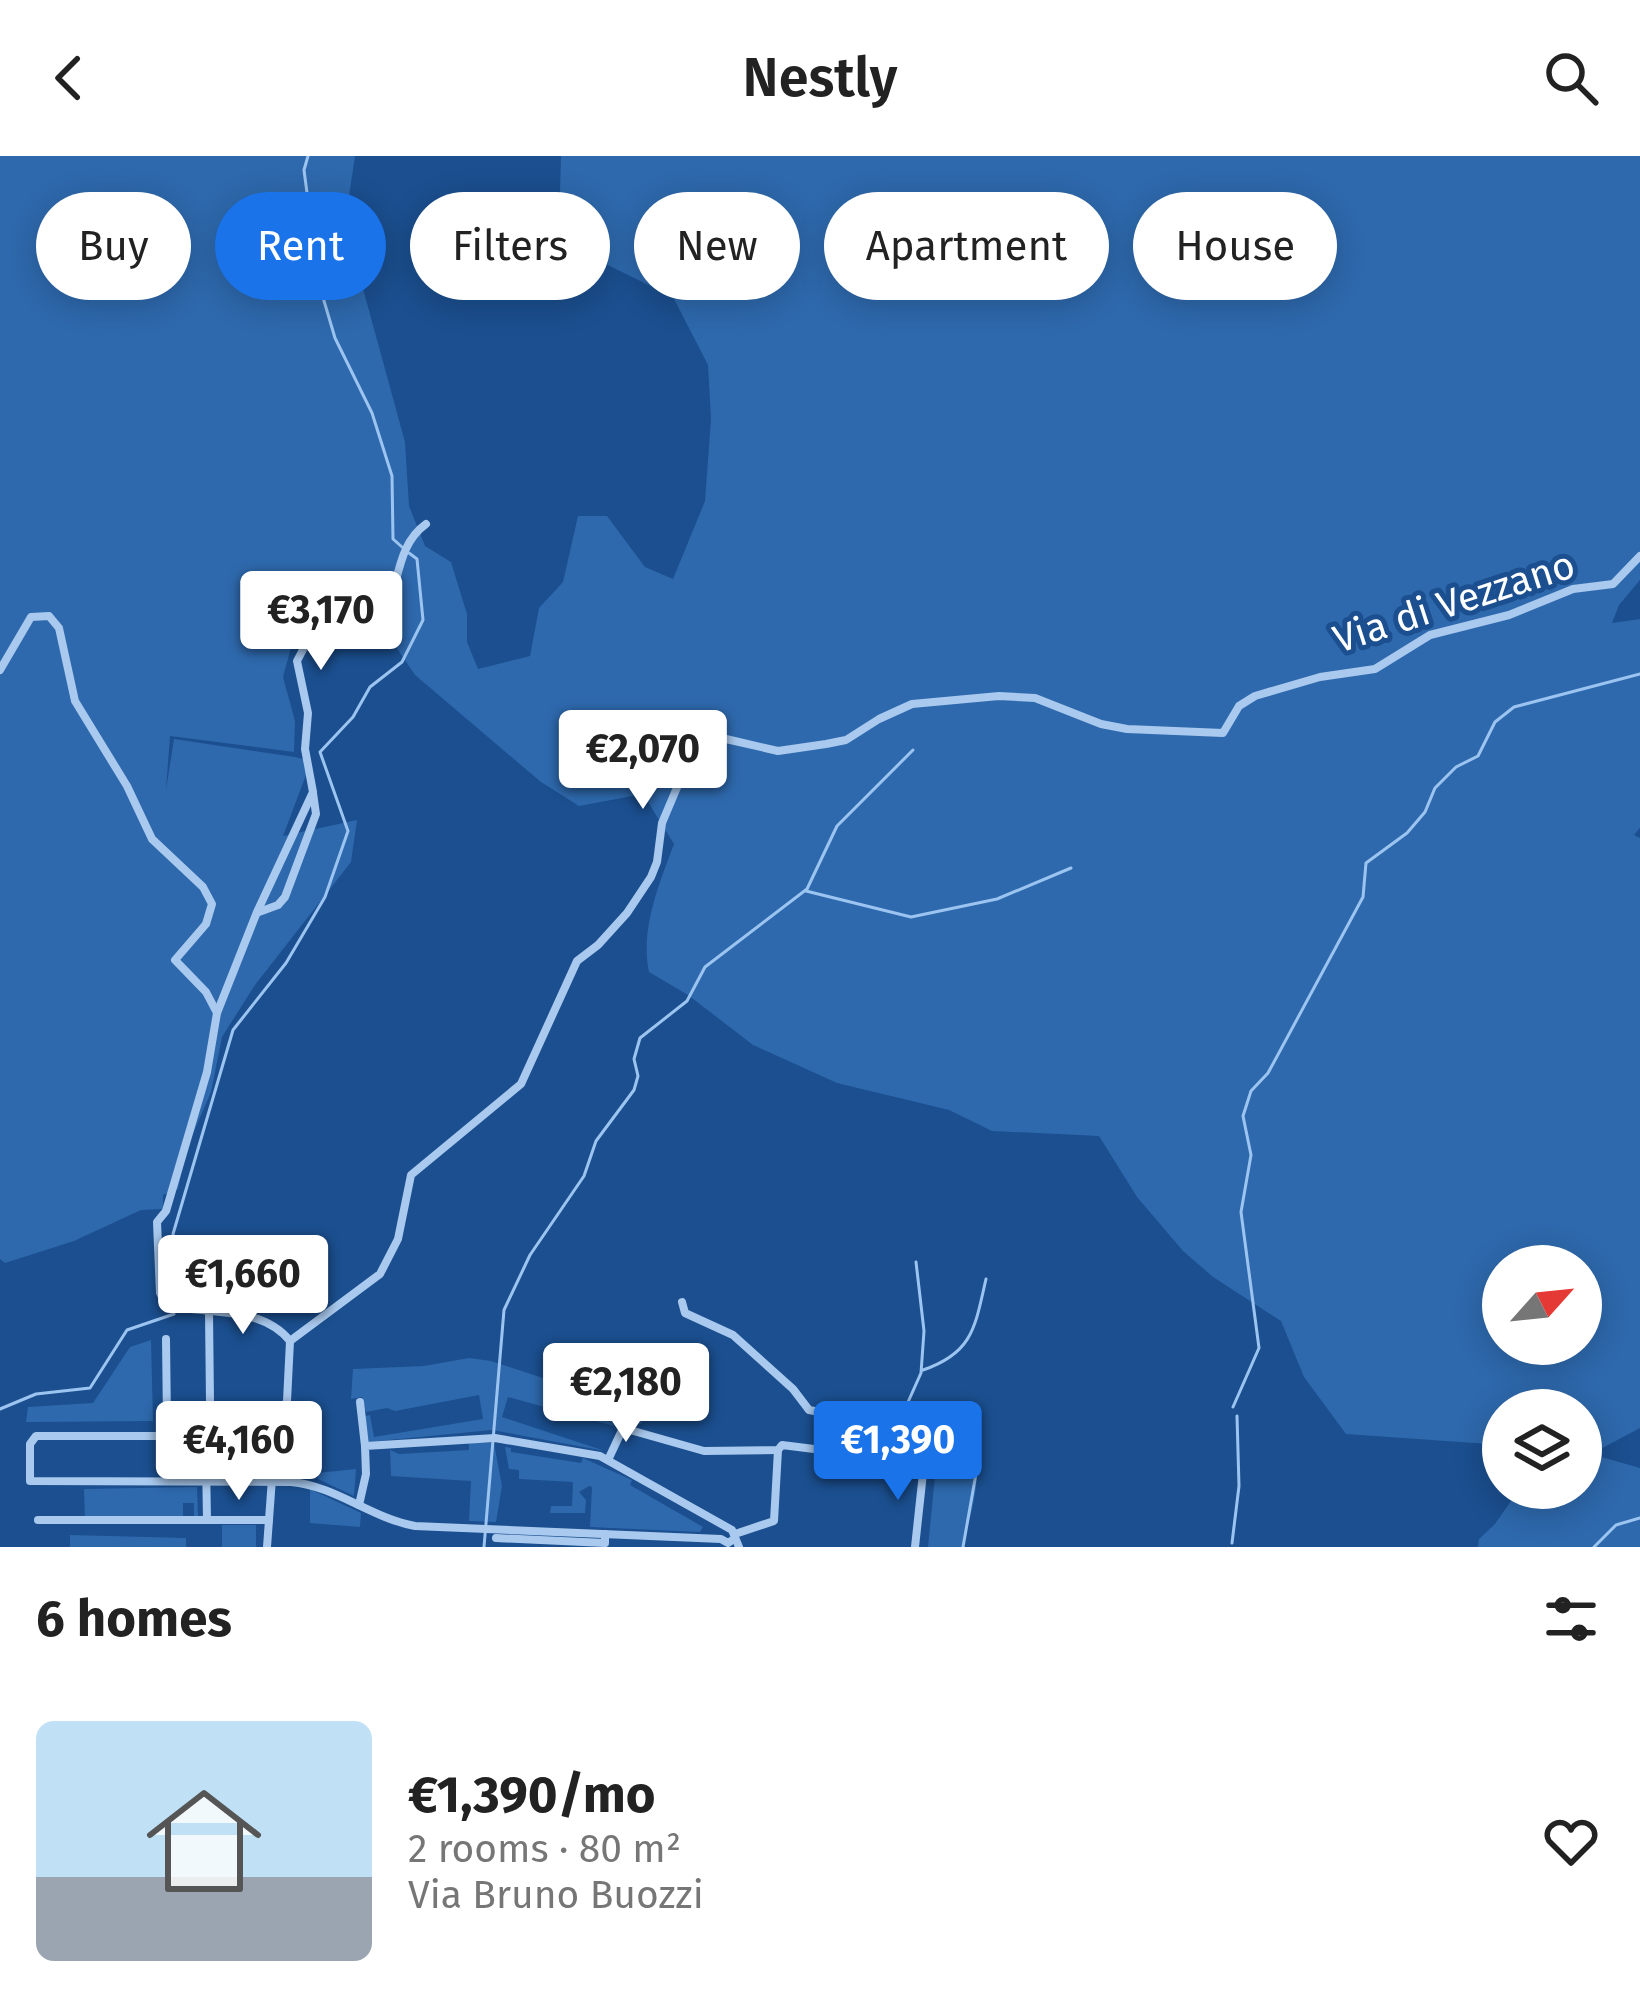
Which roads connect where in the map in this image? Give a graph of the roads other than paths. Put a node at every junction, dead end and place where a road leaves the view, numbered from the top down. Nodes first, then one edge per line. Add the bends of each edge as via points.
1 (426, 524) dead end
2 (1640, 556) edge
3 (0, 670) edge
4 (313, 793) junction
5 (280, 860) junction
6 (296, 867) junction
7 (257, 912) junction
8 (217, 1012) junction
9 (682, 1302) dead end
10 (209, 1312) junction
11 (166, 1339) dead end
12 (290, 1341) junction
13 (360, 1402) dead end
14 (166, 1422) junction
15 (159, 1434) junction
16 (185, 1435) junction
17 (198, 1436) junction
18 (365, 1446) junction
19 (778, 1450) junction
20 (608, 1460) junction
21 (924, 1464) junction
22 (207, 1480) junction
23 (272, 1482) junction
24 (359, 1504) junction
25 (38, 1520) dead end
26 (207, 1520) junction
27 (269, 1520) junction
28 (495, 1536) edge
29 (731, 1540) edge
30 (267, 1547) edge
31 (915, 1547) edge

1 - 4 street via 401,560 380,628 364,641 307,642 297,661
2 - 12 street, Via di Vezzano via 1613,584 1430,635 1375,669 1255,696 1223,733 1126,729 1017,696 913,704 846,740 778,752 707,741 662,823 651,877 578,961 521,1084 411,1174 398,1239 380,1274
3 - 8 street via 31,617 50,616 75,701 152,839 212,904 206,924 175,960
4 - 5 street
4 - 6 street via 316,814
5 - 6 street
5 - 7 street
6 - 7 street via 285,897
7 - 8 street
8 - 10 street via 207,1072 157,1222 162,1299
9 - 21 street via 685,1313 762,1358 809,1410 958,1429 944,1463
10 - 12 street via 254,1316
10 - 17 street via 210,1403
11 - 14 street
12 - 23 street
13 - 18 street
14 - 15 street
14 - 16 street
15 - 16 street
15 - 22 street via 36,1436 30,1481
16 - 17 street
17 - 22 street
18 - 20 street via 495,1438
18 - 24 street
19 - 20 street via 696,1450 623,1428
19 - 21 street
19 - 29 street via 774,1521
20 - 29 street
21 - 31 street
22 - 23 street
22 - 26 street
23 - 24 street via 315,1484
23 - 27 street
24 - 28 street via 405,1524
25 - 26 street
26 - 27 street
27 - 30 street
28 - 29 street

